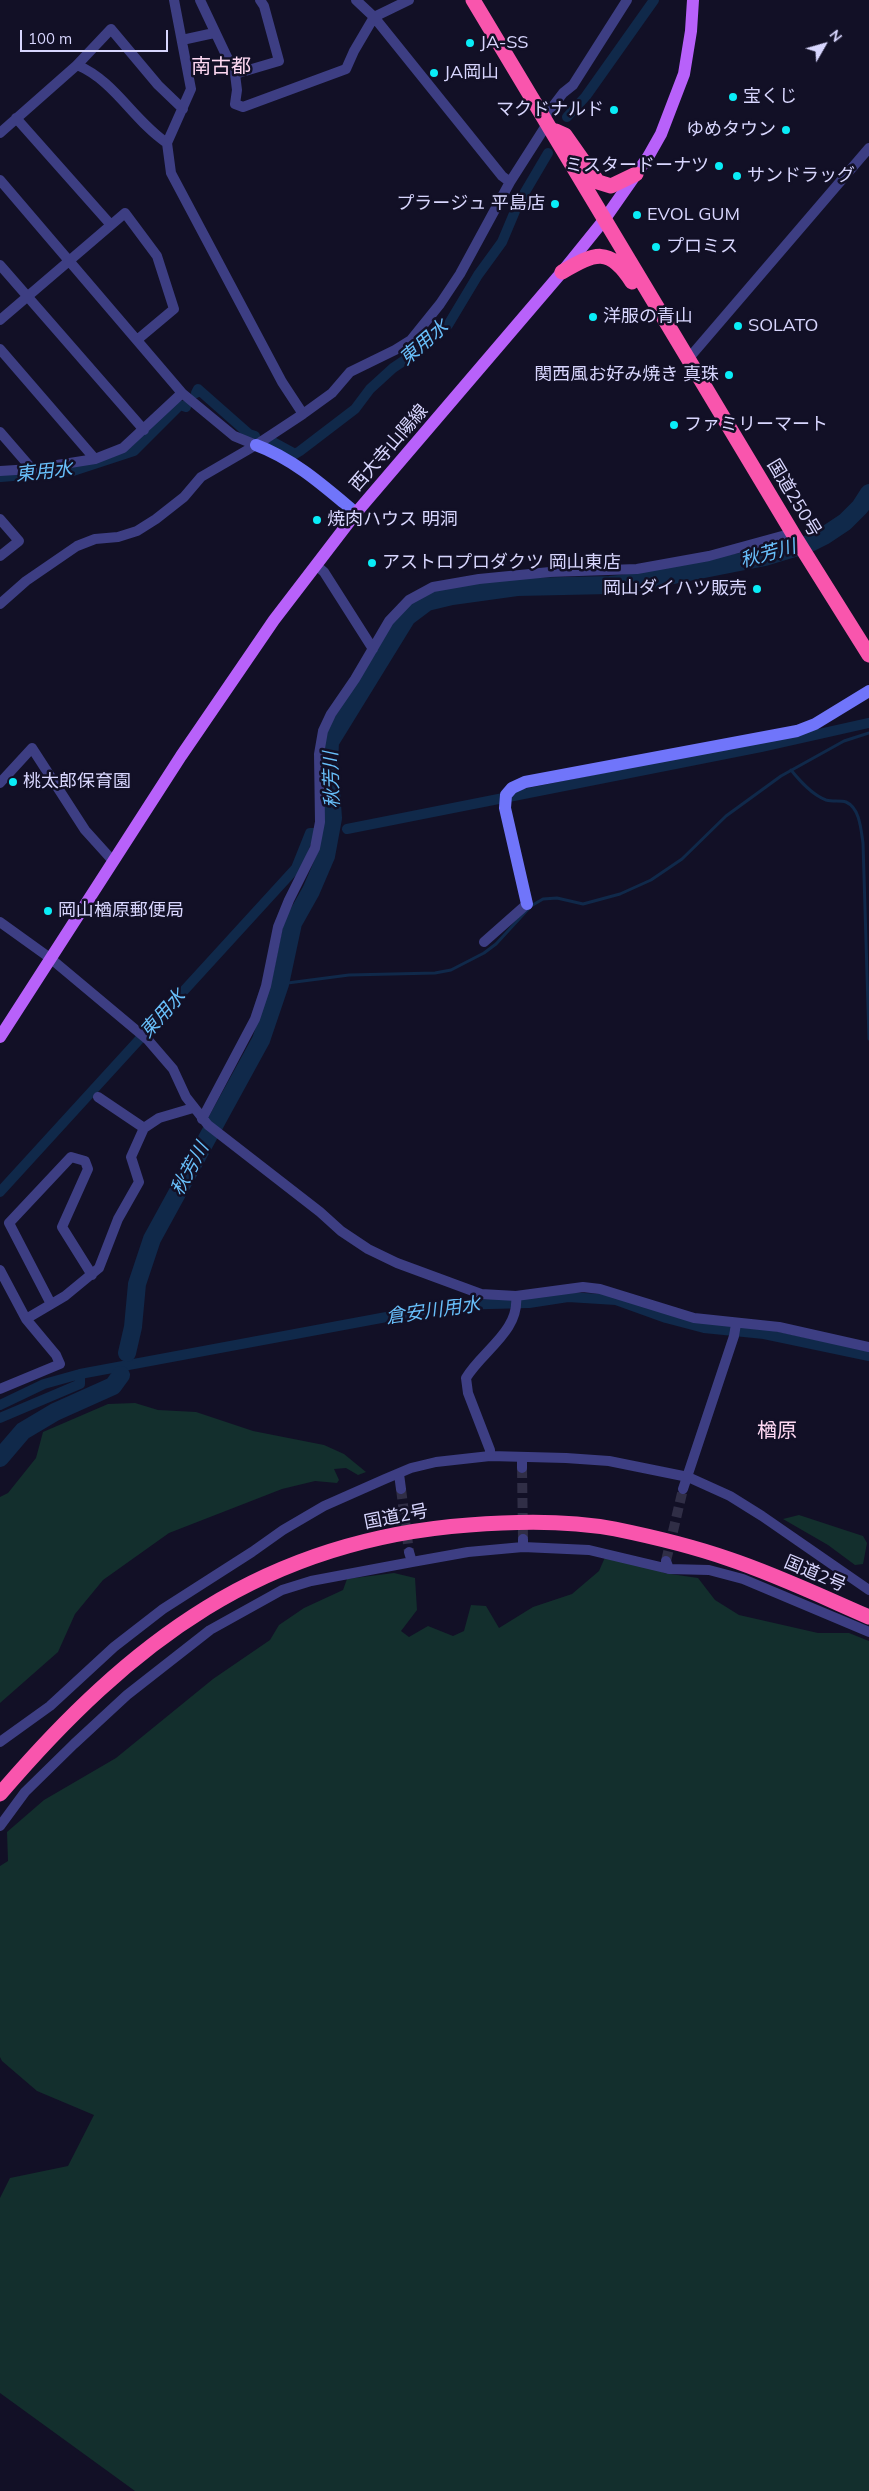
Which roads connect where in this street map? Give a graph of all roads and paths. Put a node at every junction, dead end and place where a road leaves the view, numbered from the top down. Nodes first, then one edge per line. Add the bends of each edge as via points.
1 (174, 0) edge
2 (200, 0) edge
3 (260, 0) edge
4 (356, 0) edge
5 (409, 0) edge
6 (473, 0) edge
7 (627, 0) edge
8 (692, 0) edge
9 (374, 17) junction
10 (214, 33) junction
11 (182, 40) junction
12 (77, 65) junction
13 (235, 74) junction
14 (183, 109) junction
15 (16, 118) junction
16 (547, 124) junction
17 (0, 133) edge
18 (167, 142) junction
19 (869, 148) edge
20 (636, 174) junction
21 (0, 180) edge
22 (510, 182) junction
23 (604, 220) junction
24 (111, 225) junction
25 (69, 261) junction
26 (0, 265) edge
27 (562, 272) junction
28 (28, 297) junction
29 (0, 320) edge
30 (672, 330) junction
31 (137, 340) junction
32 (0, 349) edge
33 (689, 358) junction
34 (182, 393) junction
35 (302, 414) junction
36 (144, 430) junction
37 (0, 432) edge
38 (256, 445) junction
39 (95, 459) junction
40 (32, 469) junction
41 (0, 471) edge
42 (356, 513) junction
43 (0, 519) edge
44 (794, 535) junction
45 (0, 556) edge
46 (316, 565) junction
47 (0, 604) edge
48 (373, 649) junction
49 (869, 655) edge
50 (869, 691) edge
51 (0, 783) edge
52 (113, 861) junction
53 (527, 904) joint
54 (0, 922) edge
55 (484, 942) dead end
56 (50, 958) junction
57 (0, 1037) edge
58 (98, 1098) dead end
59 (193, 1108) junction
60 (205, 1122) junction
61 (144, 1128) junction
62 (0, 1270) edge
63 (92, 1275) junction
64 (516, 1301) junction
65 (51, 1304) junction
66 (26, 1319) junction
67 (735, 1329) junction
68 (869, 1347) edge
69 (1, 1387) edge
70 (490, 1456) junction
71 (522, 1457) junction
72 (522, 1468) tunnel mouth
73 (399, 1474) junction
74 (688, 1477) junction
75 (401, 1489) tunnel mouth
76 (683, 1489) tunnel mouth
77 (409, 1552) tunnel mouth
78 (412, 1562) junction
79 (869, 1590) edge
80 (869, 1617) edge
81 (869, 1632) edge
82 (0, 1742) edge
83 (0, 1794) edge
84 (0, 1826) edge

1 - 11 street
2 - 10 street
3 - 13 street via 279,61
4 - 9 street
5 - 9 street
6 - 16 highway, 国道250号
7 - 16 street via 573,85 563,93
8 - 20 main road, 西大寺山陽線 via 684,74 661,134
9 - 13 street via 346,69 242,107 236,104
9 - 22 street
10 - 11 street
10 - 13 street
11 - 14 street via 191,89
12 - 14 street via 111,29 158,85
12 - 15 street
12 - 18 street via 106,82 139,120
14 - 18 street
15 - 17 street
15 - 24 street
16 - 20 highway via 565,135 592,178 604,186 618,184
16 - 22 street
16 - 23 highway, 国道250号
18 - 35 street via 171,173
19 - 33 street
20 - 23 main road, 西大寺山陽線
21 - 25 street
22 - 35 street via 460,274 411,340 350,372 332,393
23 - 27 main road, 西大寺山陽線
23 - 30 highway, 国道250号
24 - 25 street
24 - 31 street via 125,213 157,256 174,309
25 - 28 street
25 - 31 street
26 - 28 street
27 - 30 highway via 592,256 603,255 611,259 624,270 651,312
27 - 42 main road, 西大寺山陽線
28 - 29 street
28 - 36 street
30 - 33 highway, 国道250号
31 - 34 street
32 - 39 street
33 - 44 highway, 国道250号
34 - 36 street
34 - 38 street via 234,436
35 - 38 street
36 - 39 street via 123,448
37 - 40 street
38 - 42 street via 301,469
38 - 47 street via 201,477 184,497 143,527 118,537 95,539 77,546 26,581
39 - 40 street
40 - 41 street
42 - 46 main road, 西大寺山陽線
43 - 45 street via 19,541
44 - 48 street via 709,556 637,569 550,572 433,587 420,592 398,609
44 - 49 highway, 国道250号
46 - 48 street via 324,572
46 - 52 main road, 西大寺山陽線 via 226,687
48 - 60 street via 323,731 319,754 320,822 315,848 278,927 266,986 255,1019
50 - 53 street via 815,724 797,731 525,782 512,788 506,795 505,808
51 - 52 street via 32,748 85,830
52 - 56 main road, 西大寺山陽線
53 - 55 street
54 - 56 street
56 - 57 main road, 西大寺山陽線
56 - 59 street via 145,1037 173,1069
58 - 61 street
59 - 60 street
59 - 61 street via 159,1118
60 - 64 street via 368,1249 467,1290
61 - 63 street via 131,1157 139,1182 118,1218 99,1268
62 - 66 street
63 - 65 street
63 - 65 street via 62,1227 88,1169 85,1161 71,1157 9,1223
64 - 67 street via 583,1287 600,1289
64 - 70 street via 512,1322 466,1378
65 - 66 street
66 - 69 street via 60,1364
67 - 68 street via 779,1328
67 - 74 street
70 - 71 street
70 - 73 street via 436,1462
71 - 72 street
71 - 74 street via 610,1461
73 - 75 street
73 - 82 street via 309,1514 184,1593 114,1646 50,1706
74 - 76 street
74 - 79 street via 730,1496
77 - 78 street
78 - 81 street via 523,1543 588,1550 709,1570 743,1579
78 - 84 street via 311,1581 282,1590 210,1630 127,1695 74,1744 25,1792
80 - 83 highway, 国道2号 via 729,1559 612,1528 509,1522 403,1532 294,1563 239,1588 187,1619 104,1684

